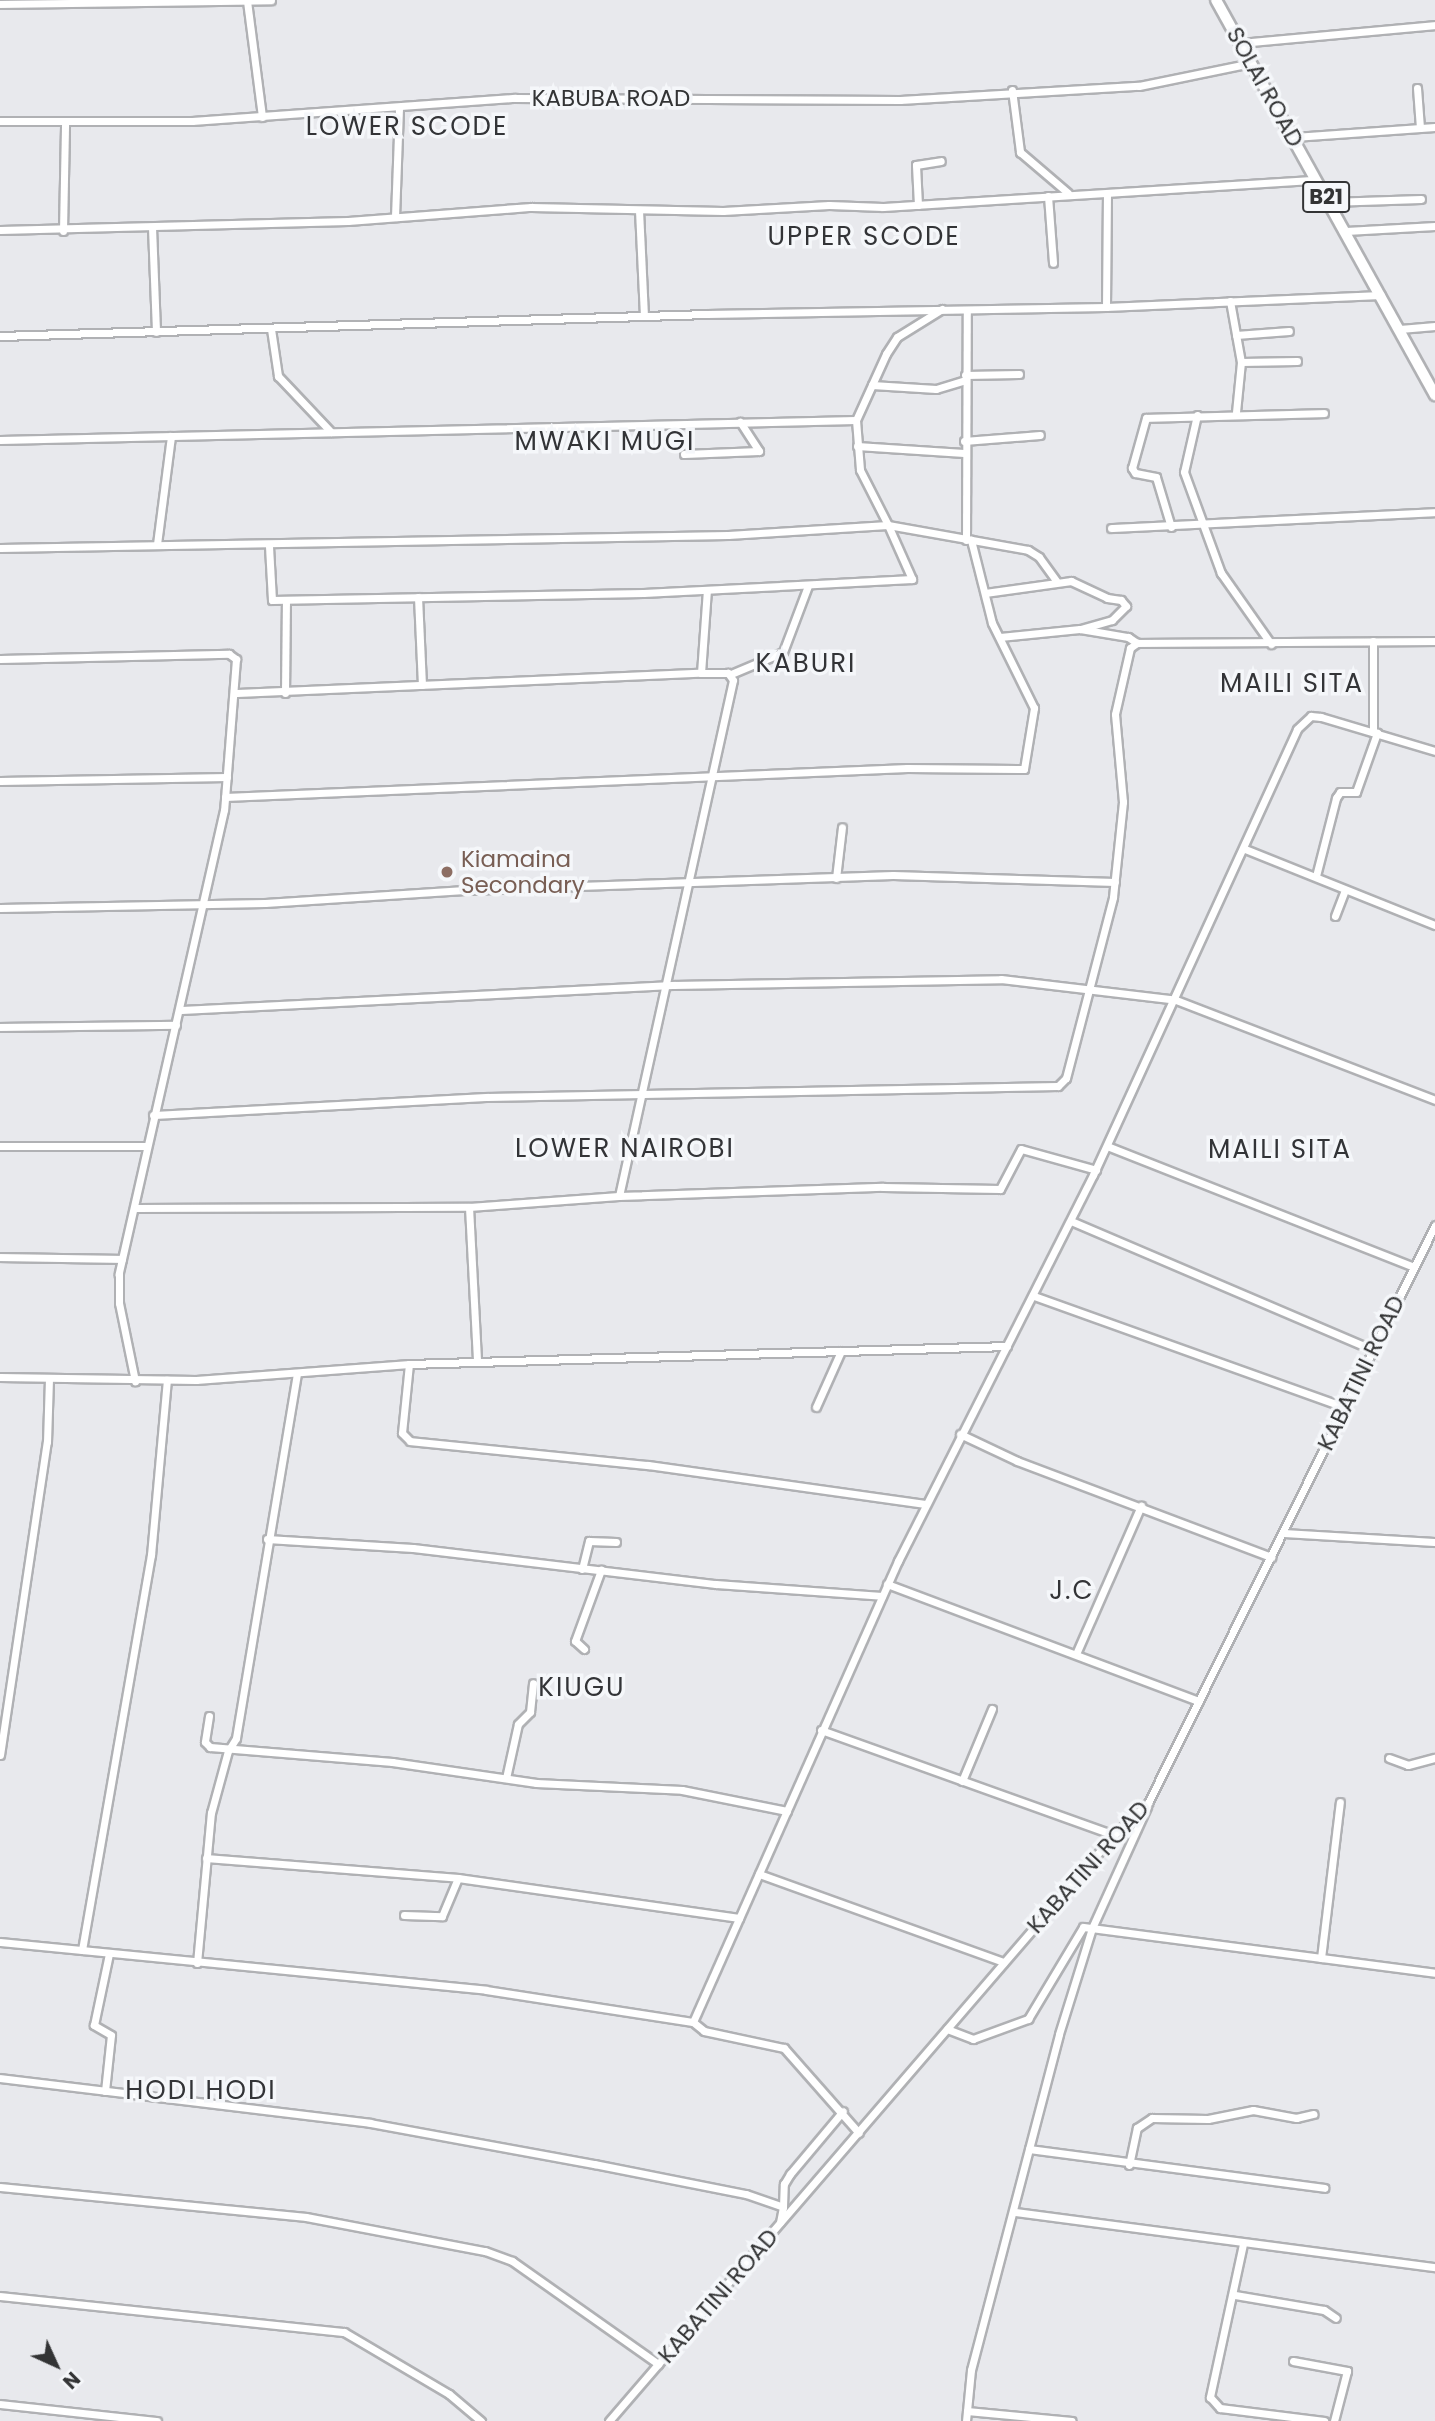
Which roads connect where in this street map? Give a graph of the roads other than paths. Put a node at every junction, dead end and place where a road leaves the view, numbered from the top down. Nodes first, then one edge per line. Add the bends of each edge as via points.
1 (36, 0) edge
2 (271, 0) edge
3 (1216, 0) edge
4 (247, 1) edge
5 (0, 4) edge
6 (1435, 25) edge
7 (1241, 43) junction
8 (1251, 63) junction
9 (1417, 88) dead end
10 (1012, 90) junction
11 (399, 108) junction
12 (262, 117) junction
13 (0, 121) edge
14 (65, 122) junction
15 (1435, 127) edge
16 (1420, 128) junction
17 (1294, 137) junction
18 (942, 161) dead end
19 (1316, 180) junction
20 (1068, 193) junction
21 (1107, 194) junction
22 (1048, 196) junction
23 (1421, 199) dead end
24 (1329, 202) junction
25 (918, 205) junction
26 (639, 210) junction
27 (395, 217) junction
28 (1435, 226) edge
29 (152, 227) junction
30 (0, 230) edge
31 (63, 231) junction
32 (1346, 231) junction
33 (1052, 263) dead end
34 (1381, 295) junction
35 (1230, 301) junction
36 (1106, 307) junction
37 (943, 308) junction
38 (967, 310) junction
39 (644, 316) junction
40 (1435, 327) edge
41 (271, 329) junction
42 (1400, 329) junction
43 (1289, 331) dead end
44 (156, 332) junction
45 (1236, 335) junction
46 (0, 336) edge
47 (1297, 361) dead end
48 (1241, 362) junction
49 (1019, 374) dead end
50 (964, 378) junction
51 (872, 386) junction
52 (1435, 395) edge
53 (1236, 412) junction
54 (1324, 412) dead end
55 (1197, 415) junction
56 (856, 420) junction
57 (740, 422) junction
58 (331, 432) junction
59 (1040, 435) dead end
60 (171, 436) junction
61 (0, 440) edge
62 (964, 441) junction
63 (857, 446) junction
64 (964, 453) junction
65 (684, 454) dead end
66 (1435, 512) edge
67 (888, 525) junction
68 (1202, 525) junction
69 (1171, 527) junction
70 (1111, 528) dead end
71 (969, 540) junction
72 (157, 544) junction
73 (269, 545) junction
74 (0, 548) edge
75 (1056, 580) junction
76 (808, 586) junction
77 (707, 590) junction
78 (985, 593) junction
79 (418, 597) junction
80 (286, 600) junction
81 (1095, 630) junction
82 (1000, 637) junction
83 (1373, 641) junction
84 (1435, 641) edge
85 (1137, 643) junction
86 (1271, 644) junction
87 (0, 659) edge
88 (701, 673) junction
89 (731, 674) junction
90 (422, 685) junction
91 (235, 693) junction
92 (285, 693) junction
93 (1375, 733) junction
94 (1435, 751) edge
95 (227, 777) junction
96 (708, 778) junction
97 (0, 780) edge
98 (225, 797) junction
99 (842, 827) dead end
100 (1245, 849) junction
101 (1316, 876) junction
102 (836, 878) junction
103 (1115, 882) junction
104 (692, 884) junction
105 (1345, 890) junction
106 (204, 905) junction
107 (0, 908) edge
108 (1335, 916) dead end
109 (1435, 925) edge
110 (664, 986) junction
111 (1091, 987) junction
112 (1176, 1000) junction
113 (180, 1010) junction
114 (176, 1025) junction
115 (0, 1027) edge
116 (643, 1094) junction
117 (1435, 1100) edge
118 (153, 1115) junction
119 (0, 1146) edge
120 (147, 1146) junction
121 (1107, 1146) junction
122 (1096, 1170) junction
123 (619, 1196) junction
124 (469, 1207) junction
125 (135, 1208) junction
126 (1071, 1221) junction
127 (1435, 1225) edge
128 (0, 1258) edge
129 (122, 1259) junction
130 (1414, 1267) junction
131 (1034, 1296) junction
132 (1007, 1346) junction
133 (1373, 1350) junction
134 (841, 1351) junction
135 (477, 1362) junction
136 (409, 1364) junction
137 (297, 1374) junction
138 (0, 1377) edge
139 (49, 1378) junction
140 (167, 1380) junction
141 (135, 1381) junction
142 (816, 1407) dead end
143 (1344, 1407) junction
144 (960, 1434) junction
145 (925, 1504) junction
146 (1141, 1506) junction
147 (1283, 1533) junction
148 (267, 1539) junction
149 (617, 1542) dead end
150 (1435, 1542) edge
151 (1271, 1557) junction
152 (582, 1569) junction
153 (601, 1570) junction
154 (887, 1584) junction
155 (882, 1596) junction
156 (584, 1649) dead end
157 (1076, 1654) junction
158 (533, 1683) dead end
159 (1199, 1701) junction
160 (992, 1709) dead end
161 (209, 1716) dead end
162 (821, 1730) junction
163 (232, 1747) junction
164 (0, 1755) edge
165 (1388, 1758) dead end
166 (1435, 1758) edge
167 (506, 1778) junction
168 (962, 1781) junction
169 (1340, 1802) dead end
170 (1148, 1803) junction
171 (787, 1811) junction
172 (1114, 1835) junction
173 (206, 1858) junction
174 (759, 1874) junction
175 (458, 1878) junction
176 (404, 1915) dead end
177 (739, 1918) junction
178 (1092, 1928) junction
179 (0, 1942) edge
180 (82, 1950) junction
181 (109, 1954) junction
182 (1321, 1958) junction
183 (1004, 1962) junction
184 (197, 1963) junction
185 (1435, 1973) edge
186 (693, 2022) junction
187 (947, 2029) junction
188 (0, 2078) edge
189 (105, 2091) junction
190 (843, 2111) junction
191 (1314, 2114) dead end
192 (859, 2133) junction
193 (1029, 2149) junction
194 (1129, 2165) junction
195 (0, 2187) edge
196 (1324, 2188) dead end
197 (783, 2207) junction
198 (1015, 2211) junction
199 (779, 2226) junction
200 (1243, 2244) junction
201 (1435, 2267) edge
202 (1235, 2295) junction
203 (0, 2296) edge
204 (1336, 2318) dead end
205 (1293, 2361) dead end
206 (658, 2364) junction
207 (0, 2404) edge
208 (967, 2411) junction
209 (157, 2421) edge
210 (481, 2421) edge
211 (608, 2421) edge
212 (966, 2421) edge
213 (1072, 2421) edge
214 (1324, 2421) edge
215 (1334, 2421) edge

1 - 4 street
1 - 5 street
2 - 4 street
3 - 7 highway, SOLAI ROAD / B21
4 - 12 street
6 - 7 street
7 - 8 highway, SOLAI ROAD / B21
8 - 10 street, KABUBA ROAD via 1139,86
8 - 17 highway, SOLAI ROAD / B21
9 - 16 street
10 - 11 street, KABUBA ROAD via 888,101 515,98
10 - 20 street via 1020,152
11 - 12 street, KABUBA ROAD
11 - 27 street
12 - 14 street, KABUBA ROAD
13 - 14 street, KABUBA ROAD
14 - 31 street
15 - 16 street
16 - 17 street
17 - 19 highway, SOLAI ROAD / B21
18 - 25 street via 916,164
19 - 21 street
19 - 24 highway, SOLAI ROAD / B21
20 - 21 street
20 - 22 street
21 - 36 street
22 - 25 street
22 - 33 street
23 - 24 street
24 - 32 highway, SOLAI ROAD / B21
25 - 26 street
26 - 27 street via 531,207
26 - 39 street
27 - 29 street
28 - 32 street
29 - 31 street
29 - 44 street
30 - 31 street
32 - 34 highway, SOLAI ROAD / B21
34 - 35 street
34 - 42 highway, SOLAI ROAD / B21
35 - 36 street
35 - 45 street
36 - 38 street
37 - 38 street
37 - 39 street
37 - 51 street via 897,337
38 - 50 street
39 - 41 street
40 - 42 street
41 - 44 street
41 - 58 street via 278,376
42 - 52 highway, SOLAI ROAD / B21
43 - 45 street
44 - 46 street
45 - 48 street
47 - 48 street
48 - 53 street
49 - 50 street
50 - 51 street via 936,389
50 - 62 street
51 - 56 street
53 - 54 street
53 - 55 street
55 - 68 street via 1184,472
55 - 69 street via 1146,418 1140,428 1133,471 1156,477
56 - 57 street
56 - 63 street
57 - 58 street
57 - 65 street via 759,446 757,453
58 - 60 street
59 - 62 street
60 - 61 street
60 - 72 street
62 - 64 street
63 - 64 street
63 - 67 street via 859,470
64 - 71 street
66 - 68 street
67 - 71 street
67 - 73 street via 783,533
67 - 76 street via 907,563 909,582
68 - 69 street
68 - 86 street via 1224,579
69 - 70 street
71 - 75 street via 1032,552
71 - 78 street
72 - 73 street
72 - 74 street
73 - 80 street via 269,596
75 - 78 street
75 - 81 street via 1081,583 1126,606
76 - 77 street
76 - 89 street via 783,652
77 - 79 street
77 - 88 street
78 - 82 street
79 - 80 street
79 - 90 street
80 - 92 street
81 - 82 street
81 - 85 street
82 - 96 street via 1034,708 1024,769 907,768
83 - 84 street
83 - 86 street
83 - 93 street
85 - 86 street
85 - 103 street via 1122,672 1115,714 1123,802
87 - 91 street via 229,654 237,665
88 - 89 street
88 - 90 street
89 - 96 street
90 - 92 street
91 - 92 street
91 - 95 street
93 - 94 street
93 - 100 street via 1321,717 1303,721
93 - 101 street via 1356,792 1340,792 1336,798
95 - 97 street
95 - 98 street
96 - 98 street
96 - 104 street
98 - 106 street
99 - 102 street
100 - 101 street
100 - 112 street
101 - 105 street
102 - 103 street via 893,875
102 - 104 street
103 - 111 street
104 - 106 street via 464,890
104 - 110 street
105 - 108 street
105 - 109 street
106 - 107 street
106 - 113 street
110 - 111 street via 950,978
110 - 113 street
110 - 116 street
111 - 112 street
111 - 116 street via 1066,1078 1058,1086
112 - 117 street
112 - 121 street
113 - 114 street
114 - 115 street
114 - 118 street
116 - 118 street via 487,1097
116 - 123 street
118 - 120 street
119 - 120 street
120 - 125 street
121 - 122 street
121 - 130 street
122 - 123 street via 1021,1149 1002,1189 908,1186
122 - 126 street
123 - 124 street
124 - 125 street
124 - 135 street
125 - 129 street
126 - 131 street
126 - 133 street
127 - 130 street, KABATINI ROAD
128 - 129 street
129 - 141 street via 117,1290
130 - 133 street, KABATINI ROAD
131 - 132 street
131 - 143 street
132 - 134 street
132 - 144 street
133 - 143 street, KABATINI ROAD
134 - 135 street
134 - 142 street
135 - 136 street
136 - 137 street
136 - 145 street via 402,1433 410,1441 648,1465
137 - 140 street
137 - 148 street
138 - 139 street
139 - 141 street
139 - 164 street via 47,1442
140 - 141 street
140 - 180 street via 151,1555
143 - 147 street, KABATINI ROAD
144 - 145 street
144 - 146 street via 1017,1461
145 - 154 street
146 - 151 street
146 - 157 street
147 - 150 street
147 - 151 street, KABATINI ROAD
148 - 152 street via 413,1548
148 - 163 street
149 - 152 street via 589,1541
151 - 159 street, KABATINI ROAD
152 - 153 street
153 - 155 street
153 - 156 street via 575,1642
154 - 155 street
154 - 157 street
155 - 162 street
157 - 159 street
158 - 167 street via 530,1712 518,1724
159 - 170 street, KABATINI ROAD
160 - 168 street
161 - 163 street via 206,1745
162 - 168 street
162 - 171 street
163 - 167 street
163 - 173 street via 211,1813
165 - 166 street via 1408,1765
167 - 171 street via 682,1790
168 - 172 street
169 - 182 street
170 - 172 street, KABATINI ROAD
170 - 178 street
171 - 174 street
172 - 183 street, KABATINI ROAD
173 - 175 street
173 - 184 street
174 - 177 street
174 - 183 street
175 - 176 street via 442,1916
175 - 177 street
177 - 186 street
178 - 182 street
178 - 187 street via 1083,1927 1028,2019 973,2039
178 - 193 street
179 - 180 street
180 - 181 street
181 - 184 street
181 - 189 street via 94,2025 111,2035
182 - 185 street
183 - 187 street, KABATINI ROAD
184 - 186 street via 486,1990
186 - 190 street via 704,2031 777,2044
187 - 192 street, KABATINI ROAD
188 - 189 street
189 - 197 street via 370,2123 694,2183
190 - 192 street
190 - 197 street via 790,2174 784,2184
191 - 194 street via 1296,2118 1253,2110 1208,2119 1152,2118 1138,2128
192 - 199 street, KABATINI ROAD
193 - 194 street
193 - 198 street
194 - 196 street
195 - 206 street via 306,2217 485,2250 512,2261
197 - 199 street
198 - 200 street
198 - 208 street via 971,2370
199 - 206 street, KABATINI ROAD
200 - 201 street
200 - 202 street
202 - 204 street via 1324,2310
202 - 214 street via 1210,2397 1214,2404
203 - 210 street via 344,2332 449,2393
205 - 215 street via 1347,2371
206 - 211 street, KABATINI ROAD
207 - 209 street
208 - 212 street
208 - 213 street

